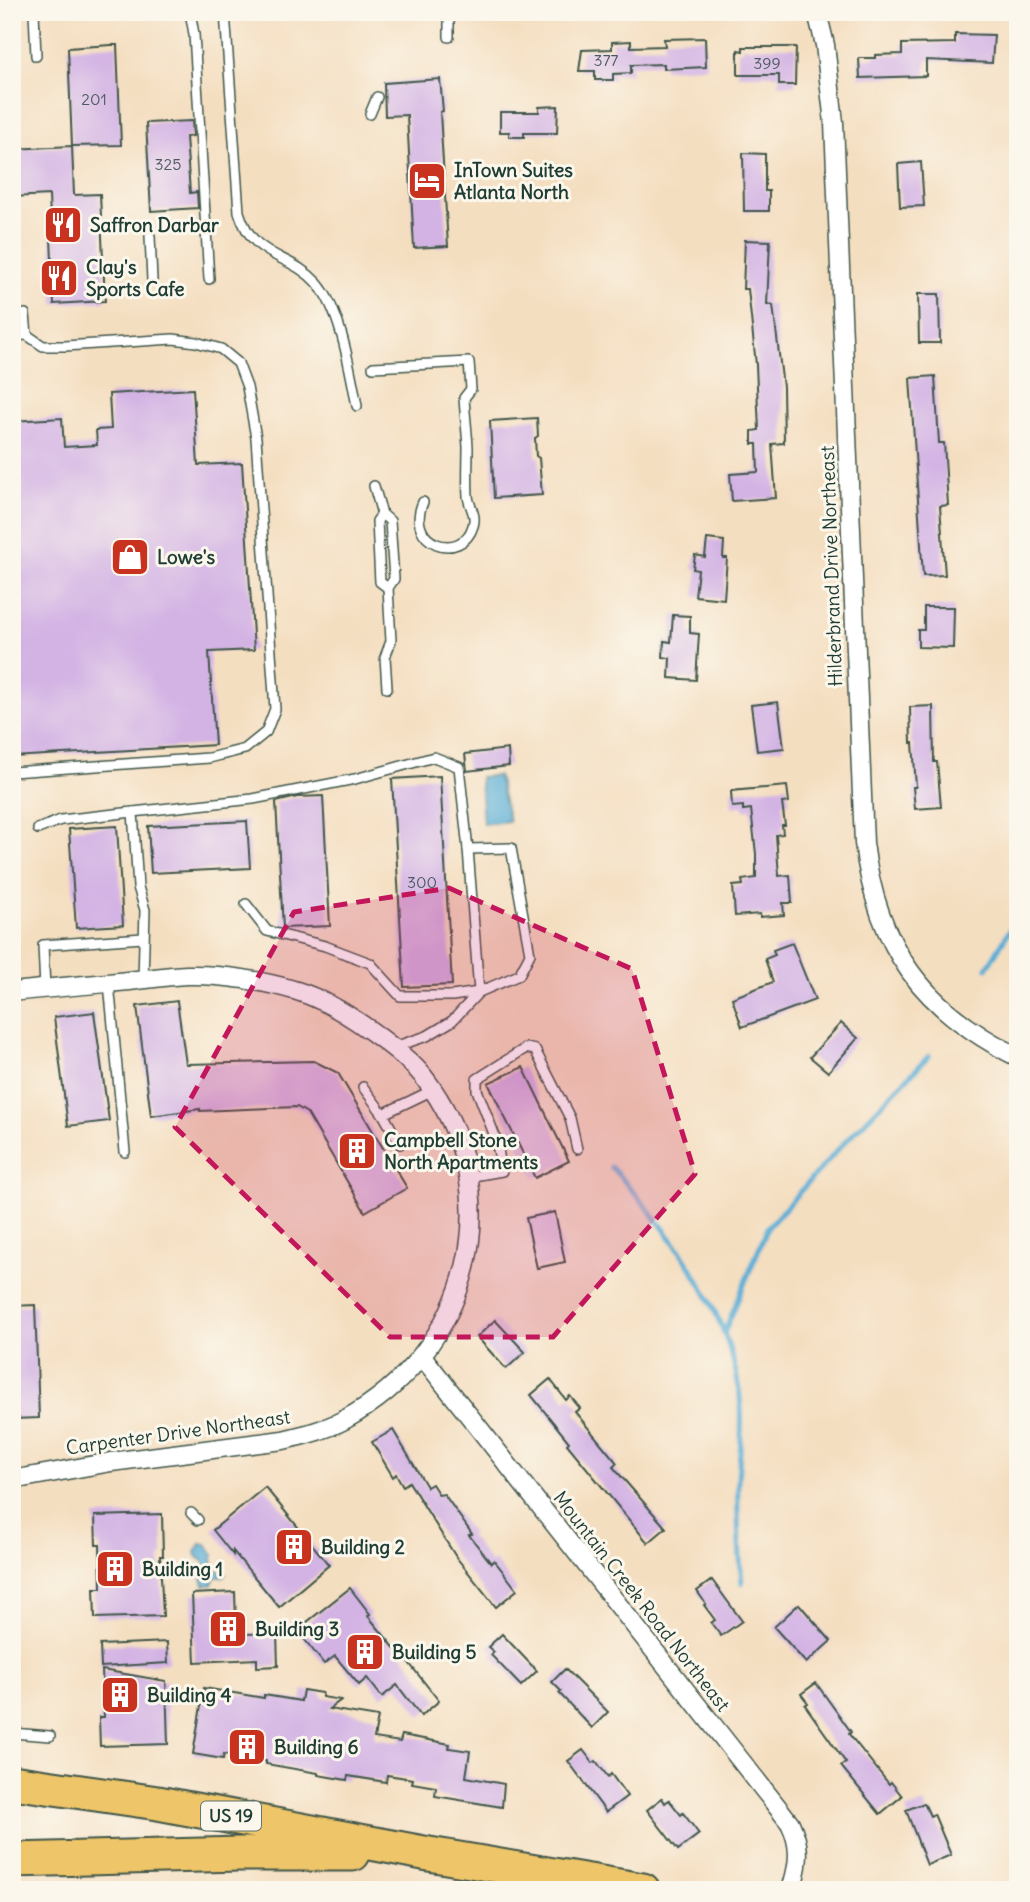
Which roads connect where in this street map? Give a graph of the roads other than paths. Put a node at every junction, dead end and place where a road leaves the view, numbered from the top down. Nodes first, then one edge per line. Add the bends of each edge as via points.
1 (34, 12) edge
2 (190, 12) edge
3 (225, 12) edge
4 (449, 12) edge
5 (817, 12) edge
6 (449, 37) dead end
7 (36, 56) dead end
8 (377, 97) dead end
9 (370, 114) dead end
10 (149, 236) dead end
11 (209, 279) dead end
12 (152, 280) dead end
13 (25, 314) dead end
14 (27, 335) junction
15 (12, 336) edge
16 (373, 366) dead end
17 (357, 406) dead end
18 (374, 486) dead end
19 (423, 502) dead end
20 (387, 688) dead end
21 (12, 772) edge
22 (133, 812) junction
23 (38, 829) dead end
24 (468, 849) junction
25 (246, 904) dead end
26 (144, 937) junction
27 (143, 979) junction
28 (109, 983) junction
29 (45, 989) junction
30 (12, 992) edge
31 (479, 992) junction
32 (392, 1047) junction
33 (1018, 1057) edge
34 (363, 1087) dead end
35 (433, 1090) junction
36 (383, 1114) junction
37 (400, 1144) dead end
38 (577, 1149) dead end
39 (125, 1152) dead end
40 (468, 1177) junction
41 (422, 1356) junction
42 (12, 1480) edge
43 (12, 1733) edge
44 (50, 1736) dead end
45 (12, 1782) edge
46 (429, 1854) junction
47 (12, 1860) edge
48 (793, 1883) dead end
49 (643, 1890) edge

1 - 7 lane
2 - 11 lane
3 - 17 lane via 243,225 264,249 307,273 326,295
4 - 6 lane
5 - 33 street, Hilderbrand Drive Northeast via 834,123 868,873 889,936 908,969 960,1023
8 - 9 lane
10 - 12 lane
13 - 14 lane
14 - 15 lane
14 - 21 lane via 43,346 173,339 196,342 221,349 238,363 256,438 275,709 266,732 245,749 209,758
16 - 19 lane via 469,362 471,389 464,398 468,500 475,517 469,536 453,546 434,544 420,530
18 - 20 lane via 382,514 390,521 394,579 388,588 391,641 385,657
22 - 23 lane via 61,820
22 - 24 lane via 253,799 355,779 434,757 460,767
22 - 26 lane
24 - 31 lane
24 - 31 lane via 511,848 530,954 519,975
25 - 31 lane via 267,930 370,963 400,996
26 - 27 lane
26 - 29 lane via 43,945
27 - 28 street, Carpenter Drive Northeast
27 - 32 street, Carpenter Drive Northeast via 189,975 244,979 298,991 356,1020
28 - 29 street, Carpenter Drive Northeast
28 - 39 lane
29 - 30 street, Carpenter Drive Northeast
31 - 32 lane via 452,1021 427,1036
32 - 35 street, Carpenter Drive Northeast
34 - 36 lane
35 - 36 lane
35 - 40 street, Carpenter Drive Northeast via 450,1120
36 - 37 lane
38 - 40 lane via 570,1118 535,1050 526,1048 477,1079 502,1171
40 - 41 street, Carpenter Drive Northeast via 471,1229 462,1282
41 - 42 street, Carpenter Drive Northeast via 370,1405 312,1433
41 - 48 street, Mountain Creek Road Northeast via 790,1822 799,1852
43 - 44 lane
45 - 46 highway, US 19 via 158,1803
46 - 47 highway
46 - 49 highway, US 19

